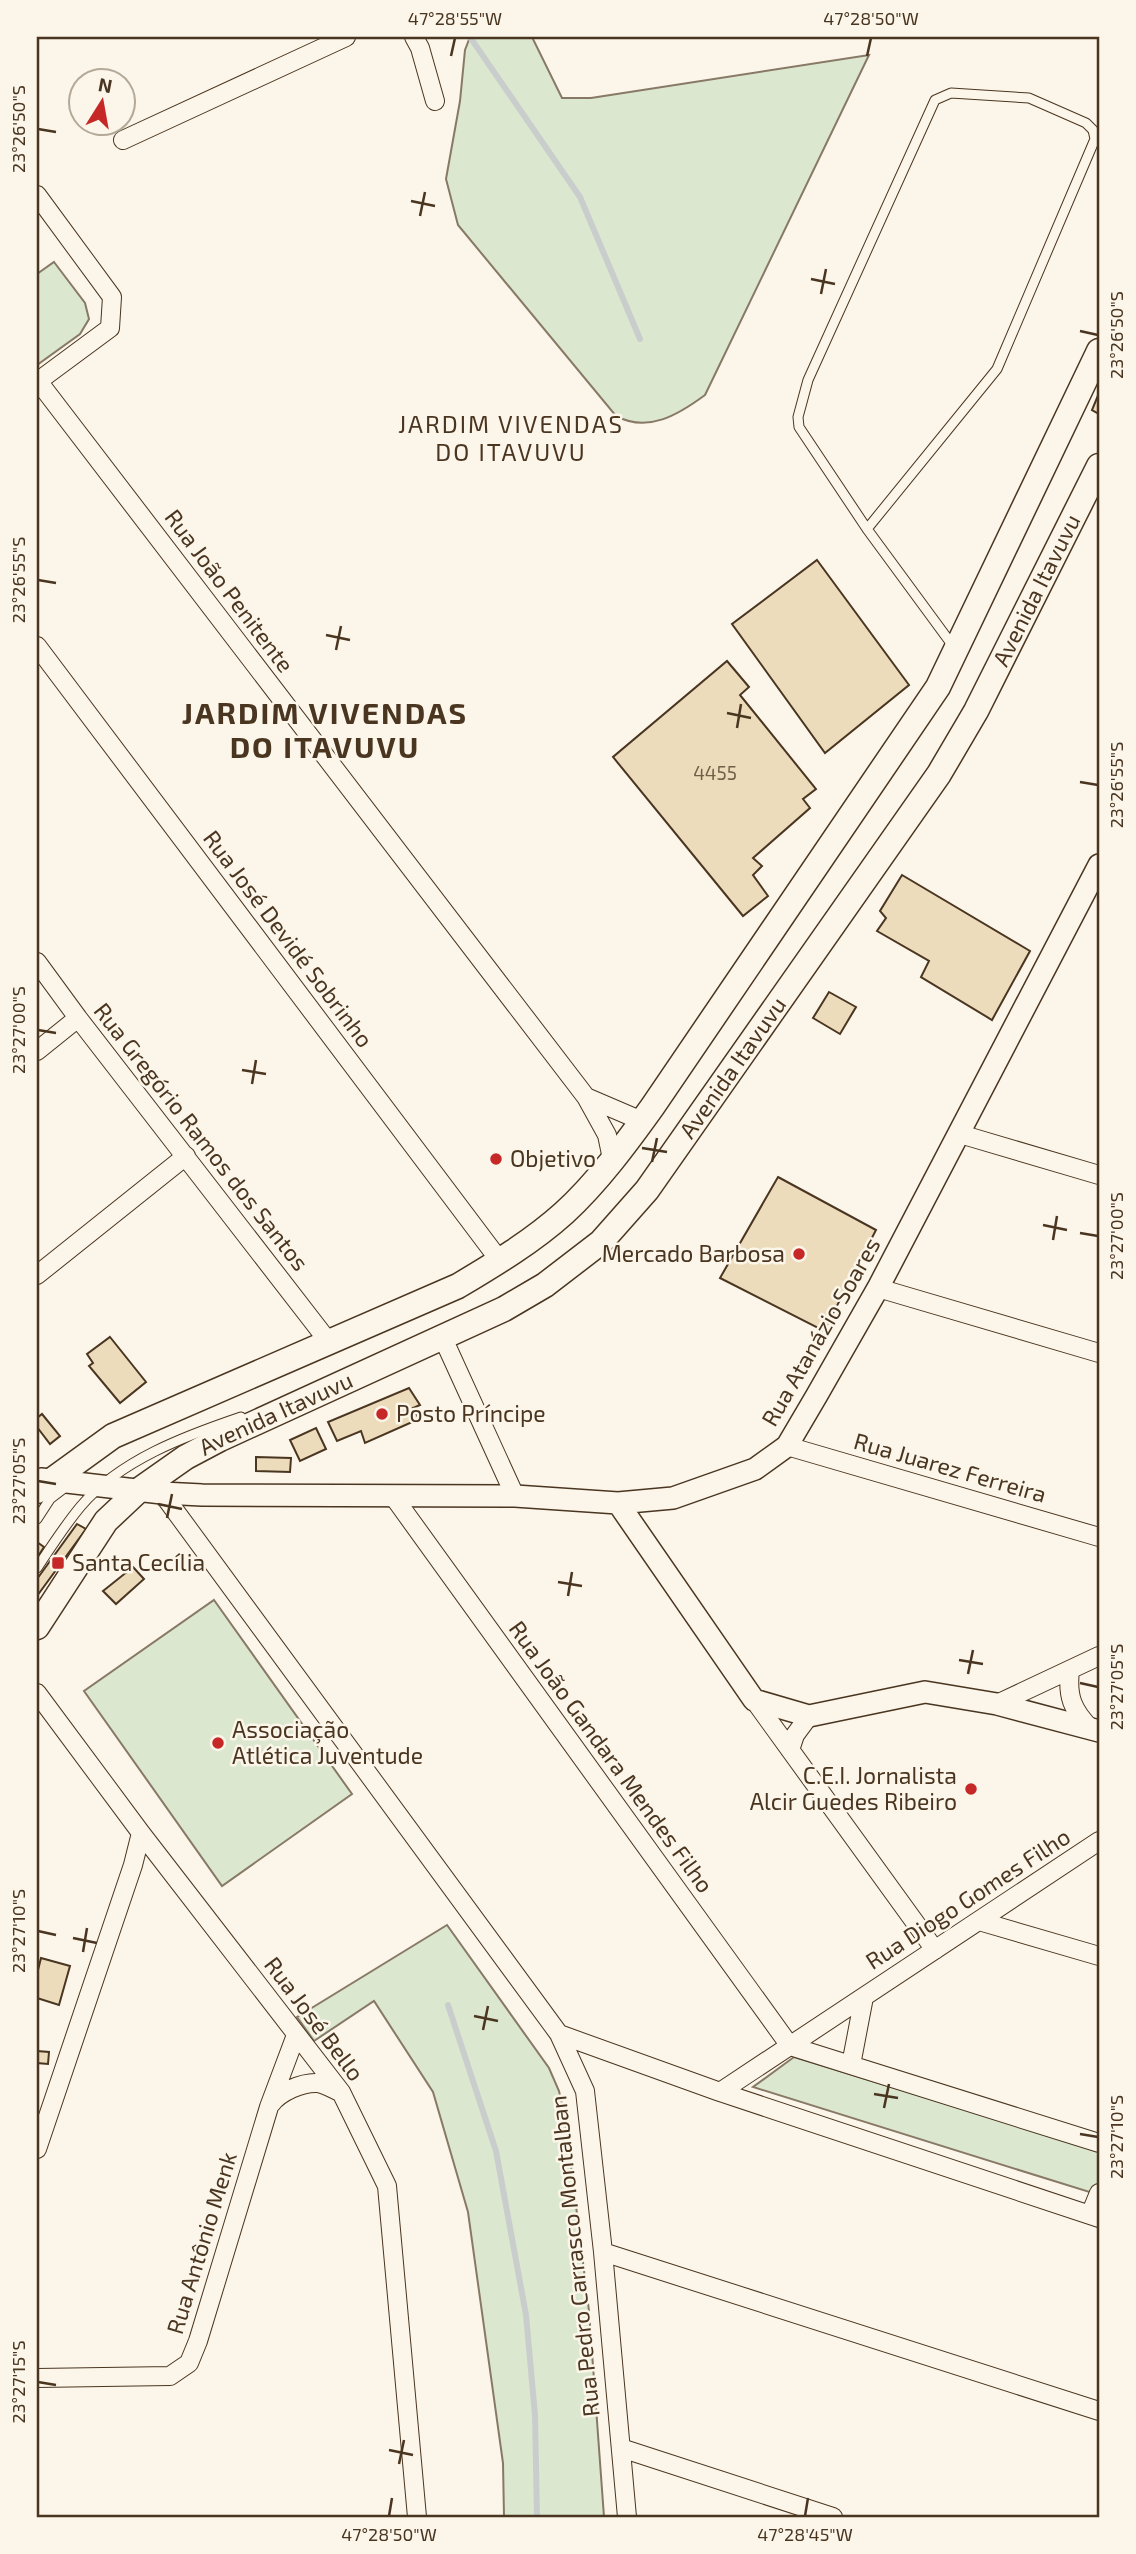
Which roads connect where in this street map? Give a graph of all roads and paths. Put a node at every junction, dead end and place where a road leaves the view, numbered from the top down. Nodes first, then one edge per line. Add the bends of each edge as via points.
1 (346, 37) edge
2 (421, 41) edge
3 (435, 101) dead end
4 (123, 140) dead end
5 (37, 195) edge
6 (1099, 351) edge
7 (37, 382) edge
8 (1099, 466) edge
9 (867, 529) junction
10 (37, 646) edge
11 (956, 650) junction
12 (1099, 865) edge
13 (37, 962) edge
14 (78, 1018) junction
15 (37, 1051) edge
16 (586, 1097) junction
17 (642, 1121) junction
18 (960, 1134) junction
19 (186, 1156) junction
20 (612, 1159) junction
21 (1099, 1175) edge
22 (500, 1261) junction
23 (37, 1275) edge
24 (878, 1288) junction
25 (401, 1309) junction
26 (442, 1336) junction
27 (328, 1341) junction
28 (1099, 1353) edge
29 (327, 1389) junction
30 (113, 1436) junction
31 (787, 1446) junction
32 (89, 1467) dead end
33 (55, 1482) edge
34 (102, 1486) junction
35 (150, 1491) junction
36 (393, 1496) junction
37 (515, 1496) junction
38 (618, 1503) junction
39 (37, 1519) edge
40 (1099, 1537) edge
41 (37, 1568) edge
42 (37, 1627) edge
43 (1099, 1656) edge
44 (1070, 1670) junction
45 (37, 1693) edge
46 (754, 1700) junction
47 (997, 1704) junction
48 (43, 1711) edge
49 (809, 1716) junction
50 (1095, 1730) edge
51 (790, 1749) junction
52 (141, 1833) junction
53 (1099, 1841) edge
54 (979, 1921) junction
55 (935, 1950) junction
56 (1099, 1956) edge
57 (864, 1997) junction
58 (296, 2035) junction
59 (559, 2035) junction
60 (790, 2046) junction
61 (851, 2065) junction
62 (341, 2092) junction
63 (720, 2092) junction
64 (269, 2107) junction
65 (1099, 2143) edge
66 (37, 2149) edge
67 (1099, 2193) edge
68 (1095, 2216) edge
69 (603, 2252) junction
70 (37, 2378) edge
71 (1099, 2411) edge
72 (621, 2448) junction
73 (416, 2517) edge
74 (627, 2517) edge
75 (832, 2517) edge

1 - 4 street
2 - 3 street
5 - 7 street via 112,297 110,328
6 - 11 main road, Avenida Itavuvu
7 - 16 street, Rua João Penitente
8 - 26 main road, Avenida Itavuvu via 976,711 939,774 647,1190 601,1242 545,1285
9 - 9 lane via 997,369 1095,139 1086,122 1029,97 951,93 935,100 928,112 808,380 798,417 799,427
9 - 11 lane
10 - 22 street, Rua José Devidé Sobrinho
11 - 17 main road, Avenida Itavuvu via 938,687
12 - 18 street, Rua Atanázio Soares
13 - 14 street, Rua Gregório Ramos dos Santos
14 - 15 street
14 - 19 street, Rua Gregório Ramos dos Santos
16 - 17 street, Rua João Penitente
16 - 20 street, Rua João Penitente via 607,1135
17 - 20 main road, Avenida Itavuvu
18 - 21 street
18 - 24 street, Rua Atanázio Soares
19 - 23 street
19 - 27 street, Rua Gregório Ramos dos Santos
20 - 22 main road, Avenida Itavuvu via 564,1212
22 - 25 main road, Avenida Itavuvu via 458,1286
24 - 28 street
24 - 31 street, Rua Atanázio Soares
25 - 26 main road via 424,1314
25 - 27 main road, Avenida Itavuvu
26 - 29 main road, Avenida Itavuvu
26 - 37 street
27 - 30 main road, Avenida Itavuvu
29 - 34 lane via 203,1430 139,1461
29 - 35 main road, Avenida Itavuvu via 186,1457
30 - 32 lane
30 - 33 main road, Avenida Itavuvu
31 - 38 street, Rua Atanázio Soares via 755,1469 673,1498
31 - 40 street, Rua Juarez Ferreira
33 - 34 street, Rua Atanázio Soares
33 - 39 lane
34 - 35 street, Rua Atanázio Soares
34 - 41 lane via 81,1506
35 - 36 street, Rua Atanázio Soares
35 - 42 main road, Avenida Itavuvu via 106,1521
35 - 59 street, Rua Pedro Carrasco Montalban
36 - 37 street, Rua Atanázio Soares
36 - 60 street, Rua João Gandara Mendes Filho
37 - 38 street, Rua Atanázio Soares
38 - 46 street
43 - 44 street
44 - 47 street
44 - 50 street via 1070,1698 1080,1718
45 - 48 street, Rua José Bello
46 - 49 street
46 - 51 street
47 - 49 street via 925,1692
47 - 50 street
48 - 52 street, Rua José Bello
49 - 51 street
51 - 55 street
52 - 58 street, Rua José Bello
52 - 66 street
53 - 54 street, Rua Diogo Gomes Filho
54 - 55 street, Rua Diogo Gomes Filho
54 - 56 street
55 - 57 street, Rua Diogo Gomes Filho
57 - 60 street, Rua Diogo Gomes Filho
57 - 61 street, Rua Diogo Gomes Filho
58 - 62 street, Rua José Bello
58 - 64 street, Rua Antônio Menk
59 - 63 street
59 - 69 street, Rua Pedro Carrasco Montalban via 584,2091
60 - 61 street
60 - 63 street, Rua Diogo Gomes Filho
61 - 65 street
62 - 64 street via 318,2083 296,2087 277,2096
62 - 73 street, Rua José Bello via 387,2186
63 - 68 street
64 - 70 street, Rua Antônio Menk via 189,2363 170,2376
67 - 68 street
69 - 71 street
69 - 72 street, Rua Pedro Carrasco Montalban
72 - 74 street, Rua Pedro Carrasco Montalban
72 - 75 street

